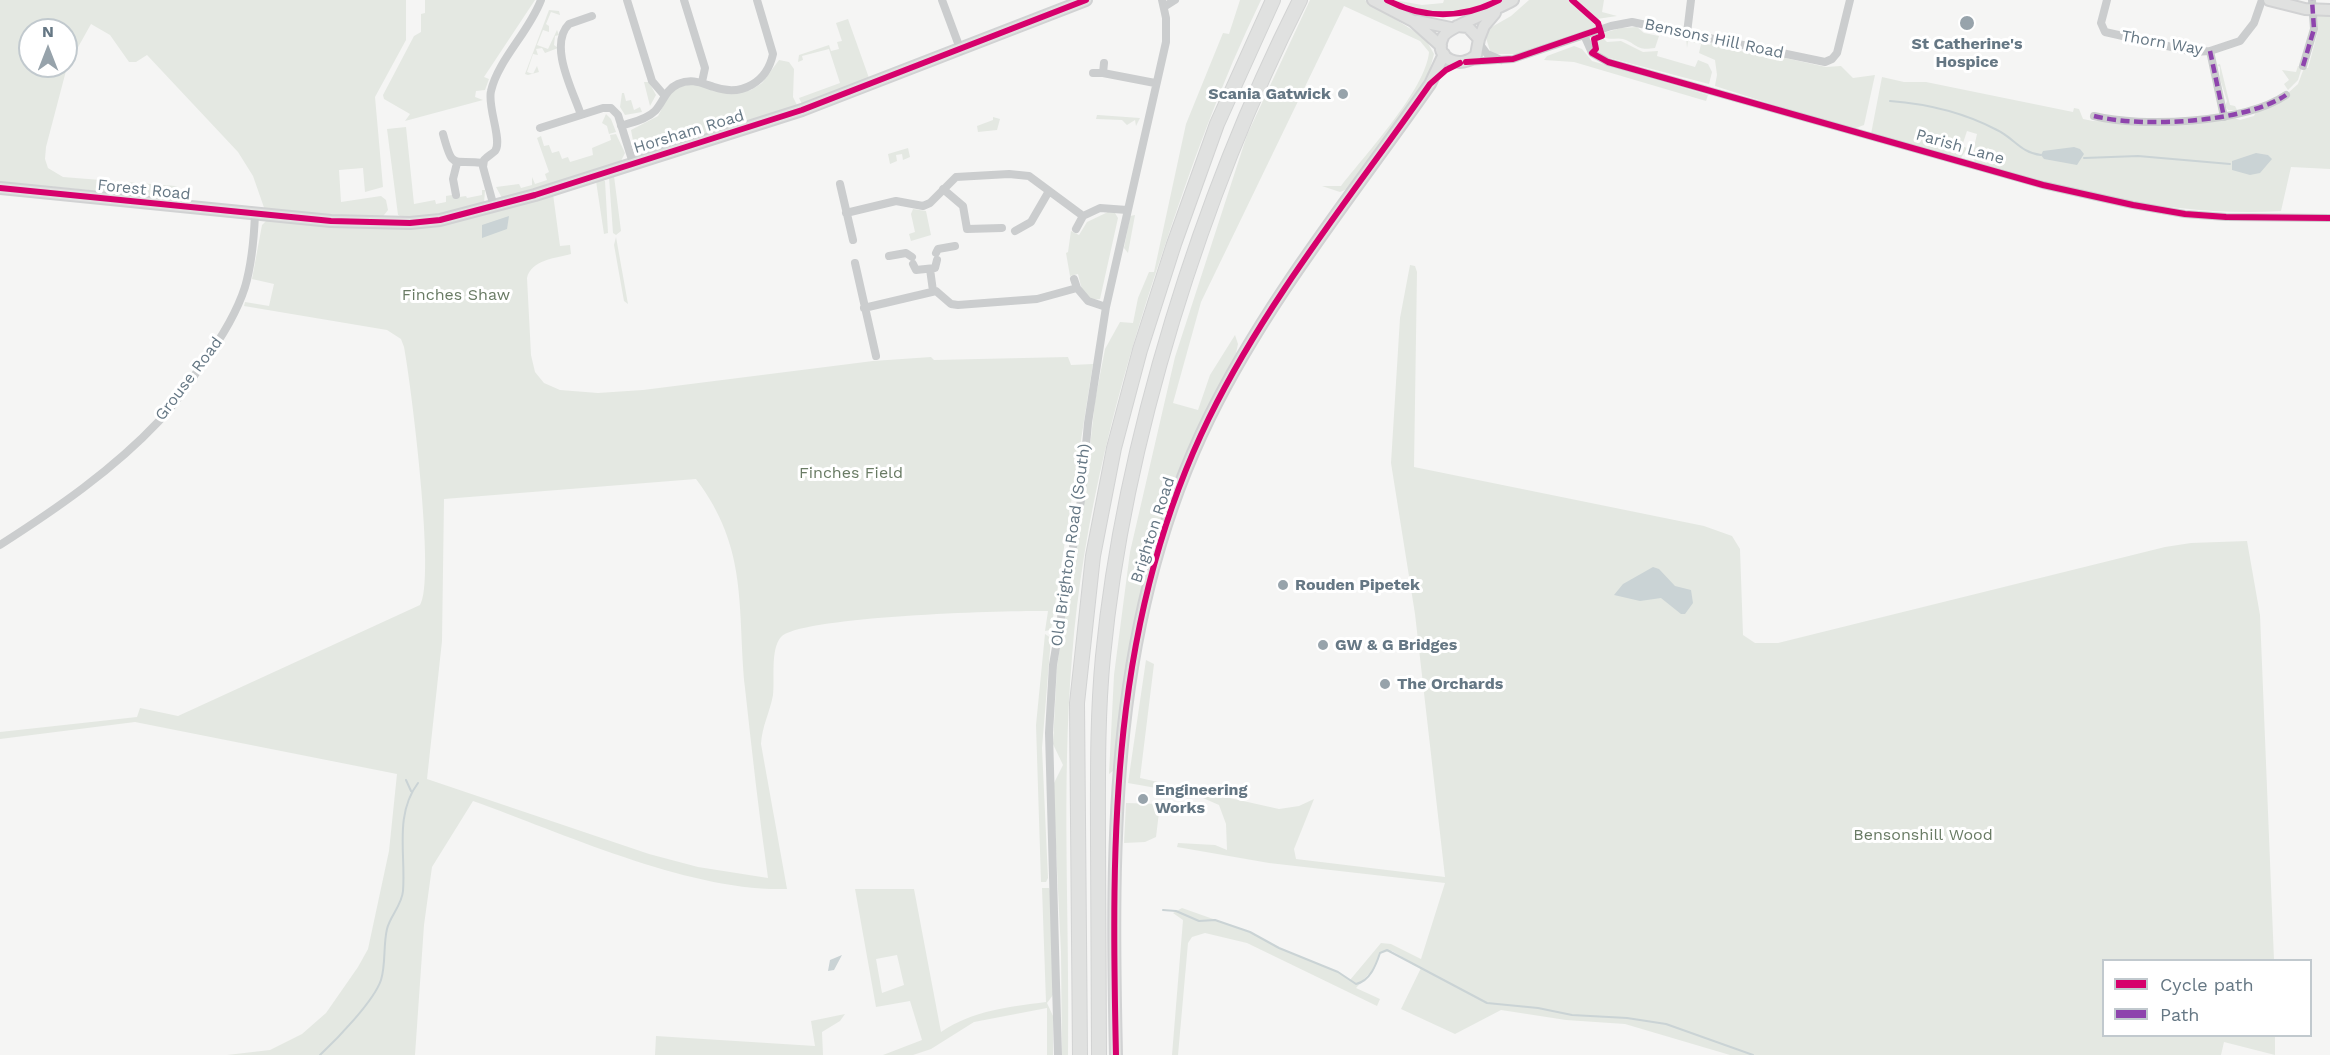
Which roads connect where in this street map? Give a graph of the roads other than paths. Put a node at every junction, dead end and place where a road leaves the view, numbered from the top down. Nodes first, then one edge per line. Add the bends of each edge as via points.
1 (541, 0) edge
2 (627, 0) edge
3 (684, 0) edge
4 (757, 0) edge
5 (942, 0) edge
6 (1086, 0) edge
7 (1175, 0) edge
8 (1273, 0) edge
9 (1300, 0) edge
10 (1373, 0) edge
11 (1513, 0) edge
12 (1690, 0) edge
13 (1850, 0) edge
14 (2106, 0) edge
15 (2262, 0) edge
16 (2269, 0) edge
17 (1163, 3) edge
18 (2312, 5) edge
19 (2330, 9) edge
20 (1498, 10) junction
21 (592, 16) dead end
22 (1413, 21) junction
23 (1454, 27) junction
24 (1687, 33) junction
25 (1584, 35) junction
26 (1479, 41) junction
27 (1443, 50) junction
28 (961, 51) junction
29 (2210, 51) junction
30 (1503, 60) junction
31 (1104, 63) dead end
32 (1463, 63) junction
33 (2303, 66) dead end
34 (1093, 73) dead end
35 (1103, 73) junction
36 (702, 82) junction
37 (1155, 83) junction
38 (1430, 84) junction
39 (663, 95) junction
40 (2286, 95) dead end
41 (581, 115) junction
42 (2094, 116) dead end
43 (2224, 117) junction
44 (621, 126) junction
45 (540, 128) dead end
46 (443, 134) dead end
47 (457, 163) junction
48 (483, 163) junction
49 (633, 163) junction
50 (840, 184) dead end
51 (0, 188) edge
52 (943, 189) junction
53 (1048, 190) junction
54 (456, 195) dead end
55 (494, 207) junction
56 (1127, 210) junction
57 (846, 213) junction
58 (255, 214) junction
59 (285, 216) joint
60 (1083, 216) junction
61 (2330, 218) edge
62 (1002, 228) dead end
63 (1076, 229) dead end
64 (1015, 231) dead end
65 (852, 240) dead end
66 (955, 246) dead end
67 (889, 256) dead end
68 (855, 263) dead end
69 (933, 264) junction
70 (1074, 279) dead end
71 (1077, 288) junction
72 (933, 291) junction
73 (1106, 307) junction
74 (864, 308) junction
75 (876, 356) dead end
76 (0, 545) edge
77 (1058, 1055) edge
78 (1080, 1055) edge
79 (1099, 1055) edge
80 (1116, 1055) edge

1 - 48 street via 494,82 489,101 498,143
2 - 39 street via 652,81
3 - 36 street via 705,68
4 - 36 street via 773,54 763,78 735,90
5 - 28 street
6 - 28 street, Horsham Road
7 - 17 street, Old Brighton Road (South)
8 - 78 highway via 1217,124 1140,350 1114,448 1093,556 1077,712
9 - 79 highway via 1241,129 1194,255 1137,455 1116,560 1103,655 1098,742
10 - 22 street
11 - 20 street
12 - 24 street
13 - 24 street, Bensons Hill Road via 1837,53 1825,62
14 - 29 street, Thorn Way via 2104,32 2194,52
15 - 29 street, Thorn Way via 2254,23 2240,41
16 - 18 street
17 - 37 street, Old Brighton Road (South) via 1166,36
18 - 19 street
18 - 33 street via 2314,29
20 - 23 street
20 - 26 street via 1484,26
21 - 41 street via 569,24 561,41
22 - 23 street
22 - 27 street
23 - 26 street via 1468,27
23 - 27 street via 1443,35
24 - 25 street, Bensons Hill Road via 1632,22
25 - 30 street, Bensons Hill Road via 1523,57
25 - 61 street, Parish Lane via 1592,53 1608,62 2043,185 2185,214
26 - 30 street via 1487,54
26 - 32 street via 1476,55
27 - 32 street via 1449,60
27 - 38 street, Brighton Road
28 - 49 street, Horsham Road via 802,110
29 - 43 street
30 - 32 street, Bensons Hill Road
31 - 35 street
32 - 38 street, Brighton Road via 1446,70
34 - 35 street
35 - 37 street
36 - 39 street via 682,82
37 - 56 street, Old Brighton Road (South)
38 - 80 street, Brighton Road via 1290,282 1236,368 1200,438 1160,543 1138,631 1118,772 1113,883
39 - 44 street via 650,114
40 - 43 street
41 - 44 street via 611,108
41 - 45 street
42 - 43 street via 2150,121
44 - 49 street
46 - 47 street via 449,155
47 - 48 street
47 - 54 street via 453,176
48 - 55 street
49 - 55 street, Horsham Road
50 - 57 street
51 - 58 street, Forest Road
52 - 53 street via 958,176 1013,174 1029,176
52 - 57 street via 923,206 896,201
52 - 62 street via 961,204 967,229
53 - 60 street
53 - 64 street via 1031,222
55 - 59 street, Horsham Road via 410,223
56 - 60 street via 1100,208
56 - 73 street, Old Brighton Road (South)
57 - 65 street
58 - 59 street, Forest Road
58 - 76 street, Grouse Road via 248,273 238,305 219,340 174,403 108,468
60 - 63 street
66 - 69 street via 938,249
67 - 69 street via 906,253 914,270
68 - 74 street
69 - 72 street
70 - 71 street
71 - 72 street via 1037,299 958,305
71 - 73 street via 1086,299
72 - 74 street
73 - 77 street, Old Brighton Road (South) via 1081,500 1058,626 1051,703
74 - 75 street

